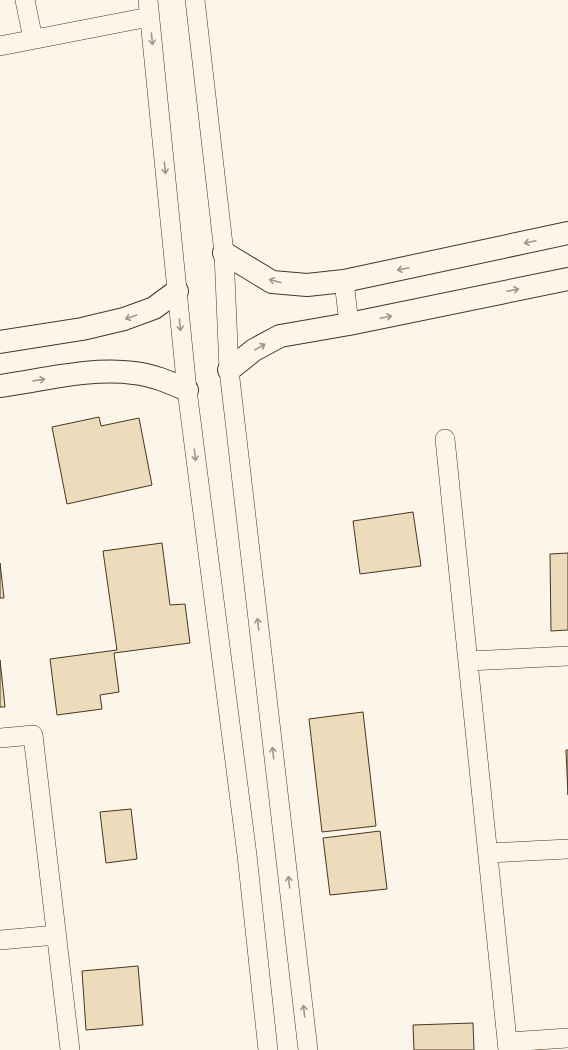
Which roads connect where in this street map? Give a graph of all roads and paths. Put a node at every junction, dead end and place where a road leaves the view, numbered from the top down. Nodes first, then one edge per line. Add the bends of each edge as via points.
1 (25, 0) edge
2 (195, 0) edge
3 (148, 8) edge
4 (34, 39) junction
5 (0, 46) edge
6 (568, 234) edge
7 (224, 253) junction
8 (568, 279) edge
9 (344, 282) junction
10 (177, 291) junction
11 (349, 324) junction
12 (0, 342) edge
13 (229, 370) junction
14 (0, 386) edge
15 (187, 390) junction
16 (445, 439) dead end
17 (568, 656) edge
18 (468, 661) junction
19 (0, 738) edge
20 (568, 849) edge
21 (488, 853) junction
22 (56, 935) junction
23 (0, 940) edge
24 (568, 1038) edge
25 (508, 1046) edge
26 (70, 1050) edge
27 (268, 1050) edge
28 (308, 1050) edge

1 - 4 street
2 - 7 street
3 - 4 street
3 -> 10 street
4 - 5 street
6 -> 9 main road
9 -> 7 main road via 307,286 272,282
7 - 13 street
11 -> 8 main road
9 - 11 street
10 -> 12 main road via 154,308 124,320
10 -> 15 street
13 -> 11 main road via 254,350 280,336
28 -> 13 street
14 -> 15 main road via 103,371 160,378
15 -> 27 street via 247,855
16 - 18 street
17 - 18 street
18 - 21 street
19 - 22 street via 33,735
20 - 21 street
21 - 25 street
22 - 23 street
22 - 26 street
24 - 25 street

